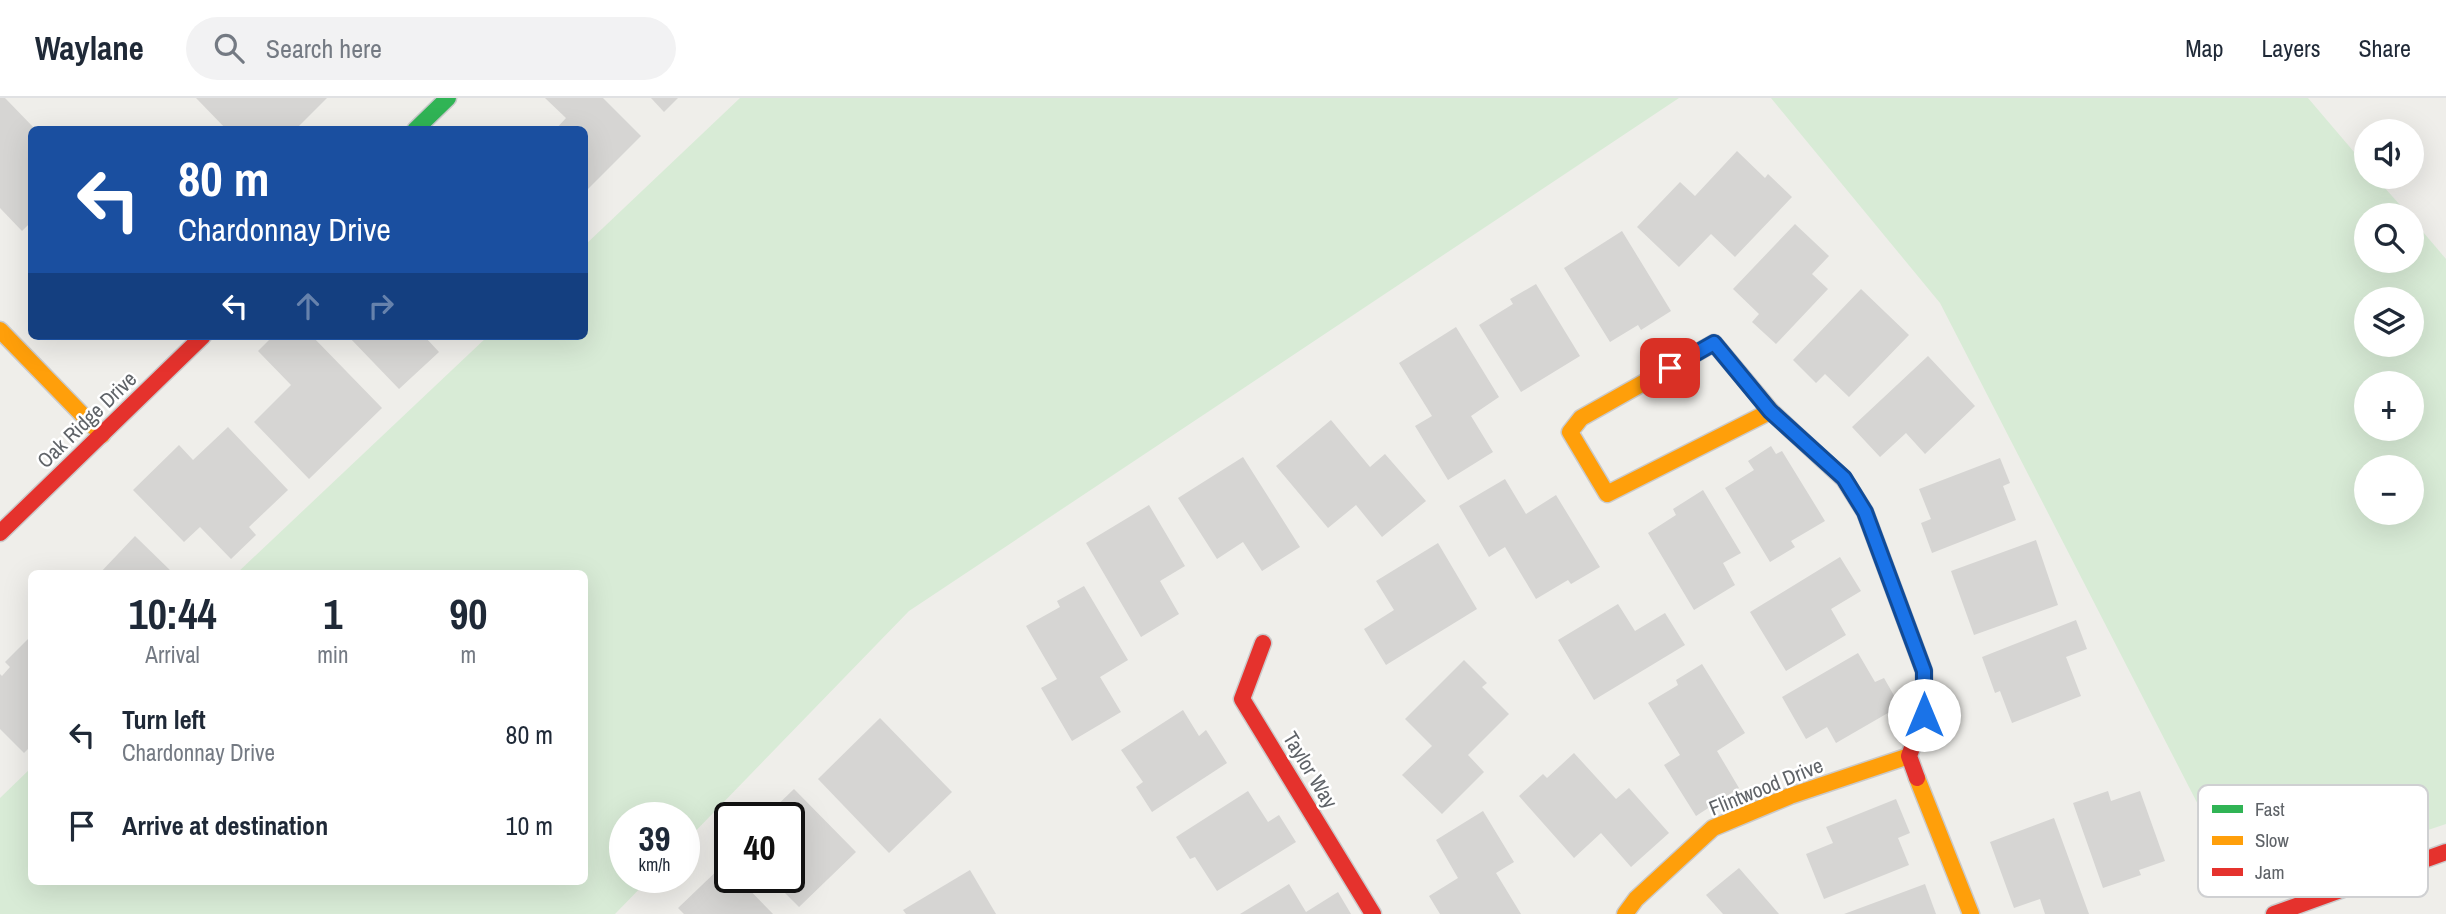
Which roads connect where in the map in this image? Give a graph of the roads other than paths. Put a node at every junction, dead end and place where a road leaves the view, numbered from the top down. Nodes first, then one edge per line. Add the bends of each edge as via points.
1 (448, 98) edge
2 (419, 126) edge
3 (0, 330) edge
4 (199, 340) edge
5 (1770, 411) junction
6 (102, 435) junction
7 (0, 533) edge
8 (1263, 643) dead end
9 (1909, 756) junction
10 (2446, 852) edge
11 (2428, 858) edge
12 (2321, 897) edge
13 (1373, 914) edge
14 (1625, 914) edge
15 (1971, 914) edge
16 (2274, 914) edge

1 - 2 street
3 - 6 street
4 - 6 street, Oak Ridge Drive
5 - 5 street via 1714,343 1581,418 1570,432 1607,494
5 - 9 street via 1844,478 1865,512 1924,671 1924,715
6 - 7 street, Oak Ridge Drive
8 - 13 street, Taylor Way via 1242,699
9 - 14 street, Flintwood Drive via 1713,828
9 - 15 street
10 - 11 street
12 - 16 street

